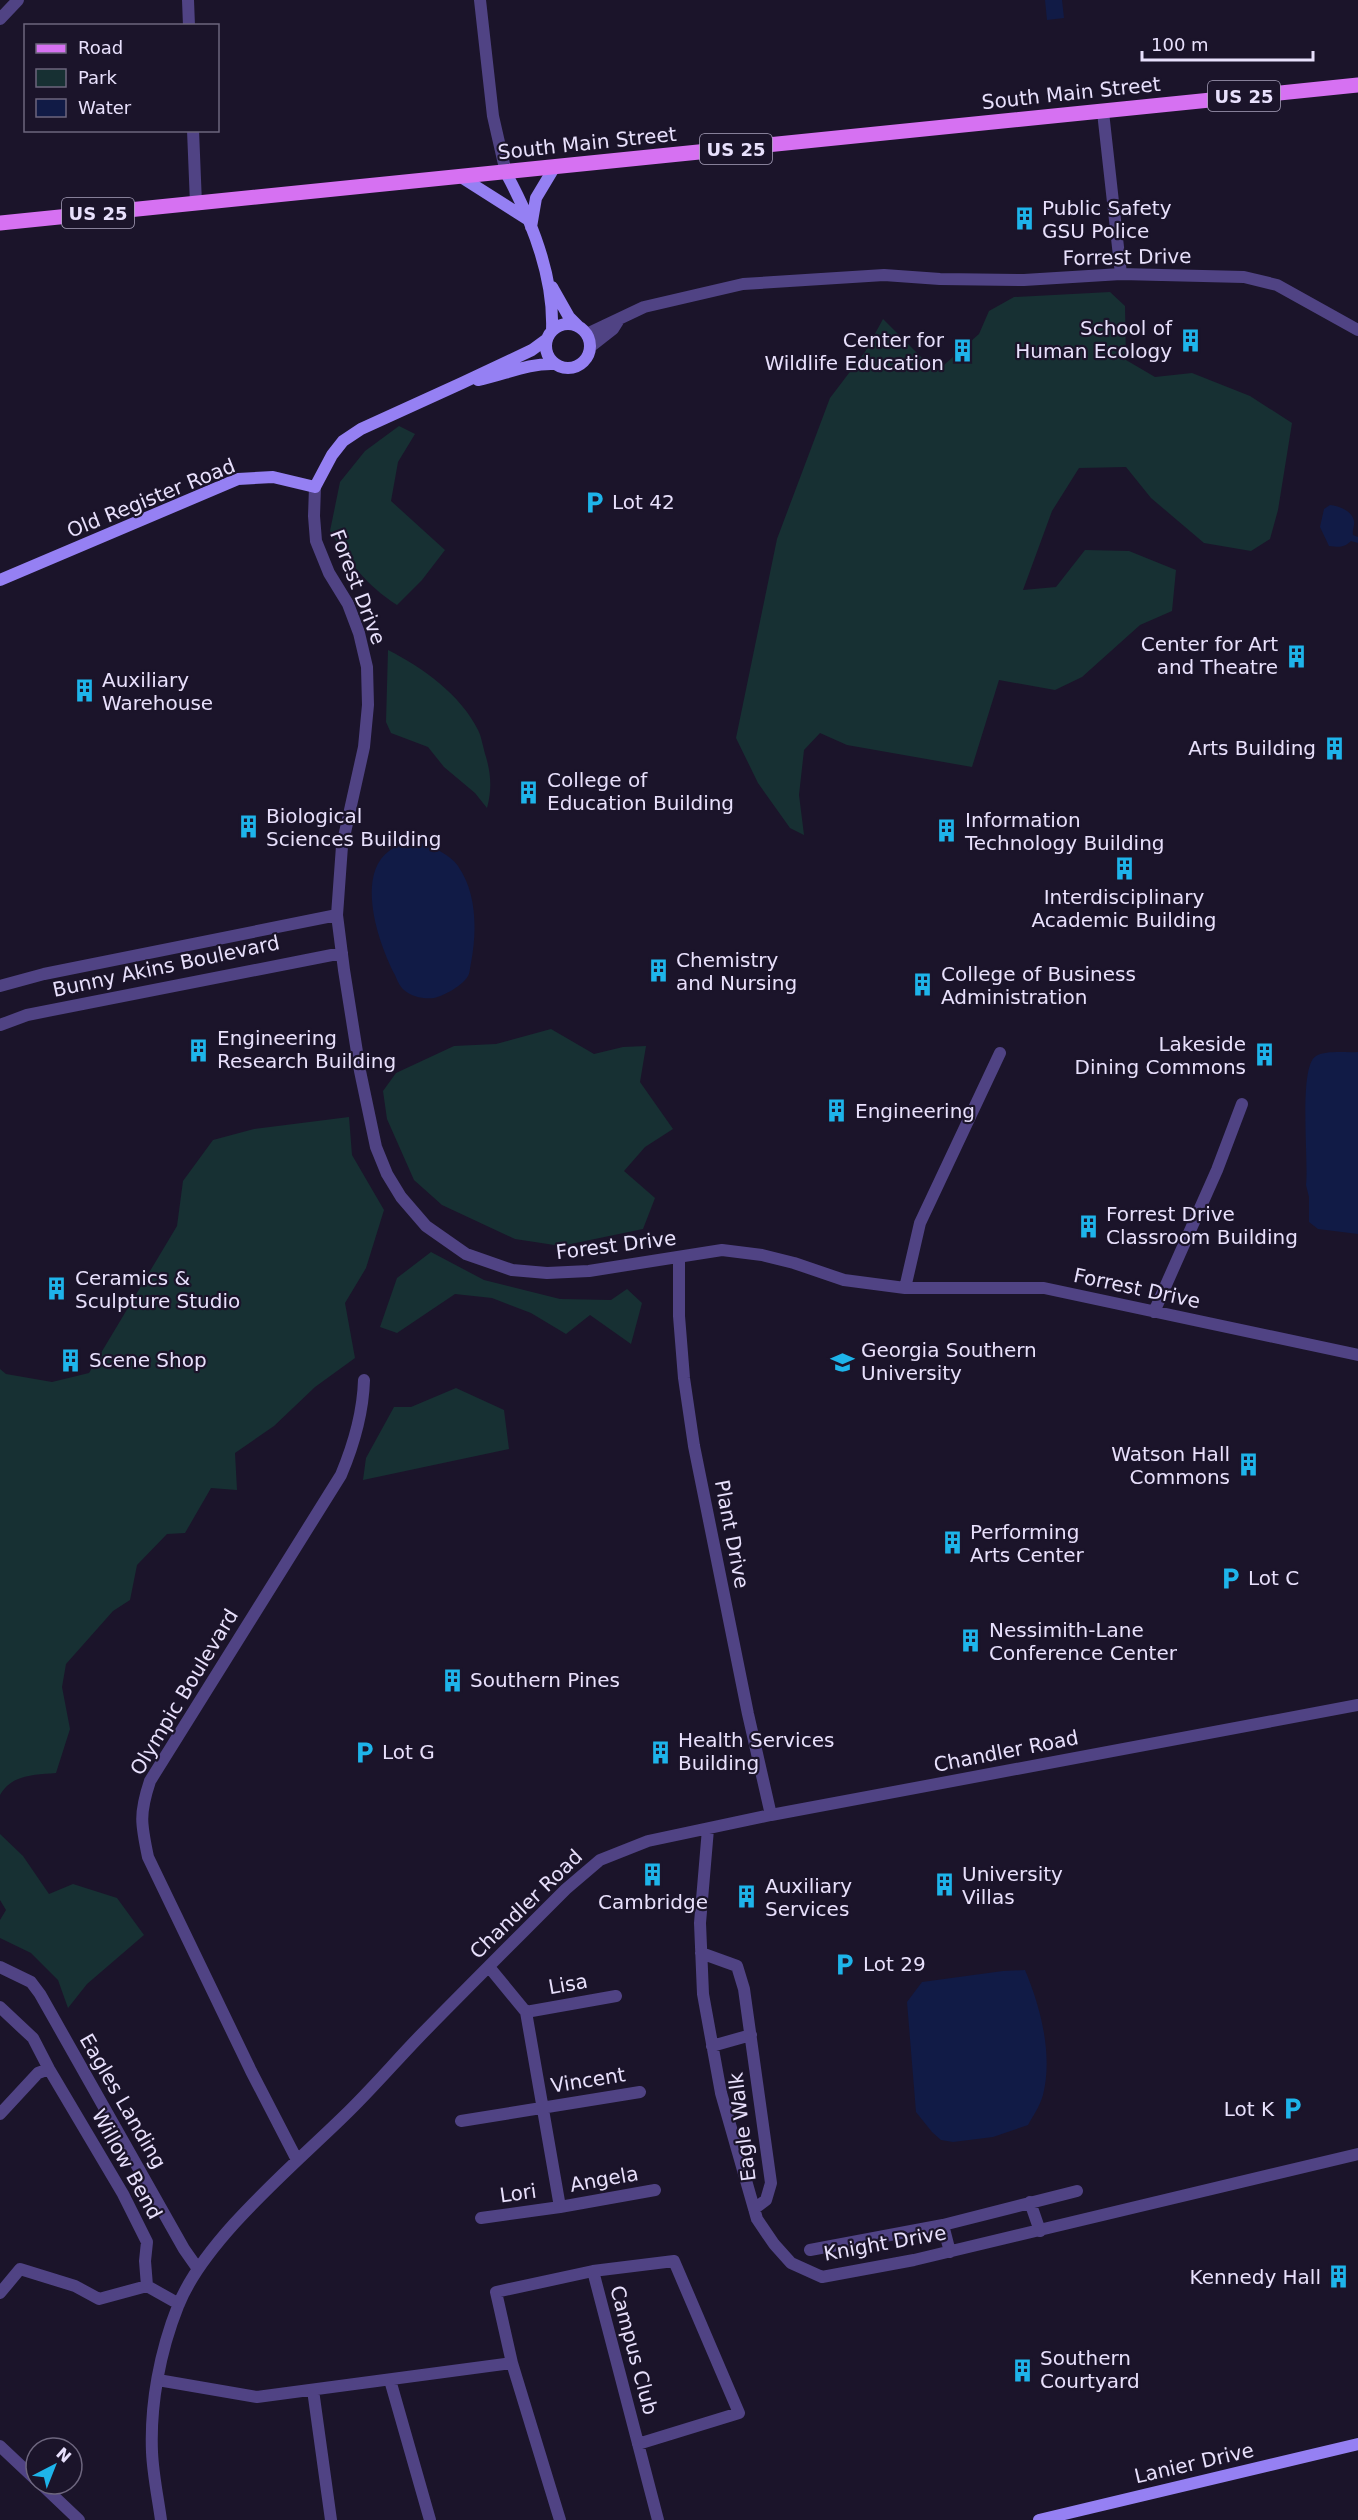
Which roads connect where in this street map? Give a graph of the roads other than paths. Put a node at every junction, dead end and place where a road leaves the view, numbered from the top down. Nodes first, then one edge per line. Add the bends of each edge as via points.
1 (18, 0) edge
2 (188, 0) edge
3 (480, 0) edge
4 (0, 19) edge
5 (189, 24) edge
6 (1358, 85) edge
7 (1104, 117) junction
8 (193, 132) edge
9 (554, 168) junction
10 (506, 173) junction
11 (461, 177) junction
12 (196, 204) junction
13 (0, 223) edge
14 (529, 224) junction
15 (1121, 274) junction
16 (548, 281) junction
17 (618, 321) junction
18 (1358, 330) edge
19 (583, 331) junction
20 (550, 335) junction
21 (590, 347) junction
22 (554, 364) junction
23 (462, 383) junction
24 (315, 487) junction
25 (0, 580) edge
26 (337, 915) junction
27 (342, 953) junction
28 (0, 986) edge
29 (0, 1025) edge
30 (1000, 1053) dead end
31 (1242, 1104) dead end
32 (679, 1257) junction
33 (904, 1288) junction
34 (1154, 1312) junction
35 (1358, 1355) edge
36 (364, 1380) dead end
37 (1358, 1705) edge
38 (771, 1815) junction
39 (708, 1829) junction
40 (701, 1953) junction
41 (0, 1967) edge
42 (489, 1967) junction
43 (616, 1996) dead end
44 (0, 2007) edge
45 (526, 2012) junction
46 (751, 2035) junction
47 (712, 2046) junction
48 (49, 2069) junction
49 (640, 2092) dead end
50 (541, 2107) junction
51 (0, 2114) edge
52 (461, 2121) dead end
53 (1358, 2154) edge
54 (297, 2160) junction
55 (655, 2190) dead end
56 (1077, 2191) dead end
57 (1030, 2202) junction
58 (560, 2207) junction
59 (754, 2209) junction
60 (481, 2218) dead end
61 (943, 2225) junction
62 (1040, 2231) junction
63 (810, 2250) dead end
64 (950, 2252) junction
65 (198, 2269) junction
66 (593, 2271) junction
67 (147, 2286) junction
68 (0, 2293) edge
69 (179, 2304) junction
70 (512, 2363) junction
71 (158, 2380) junction
72 (390, 2380) junction
73 (313, 2390) junction
74 (638, 2444) junction
75 (1358, 2444) edge
76 (0, 2446) edge
77 (24, 2469) edge
78 (54, 2496) edge
79 (79, 2520) edge
80 (161, 2520) edge
81 (331, 2520) edge
82 (430, 2520) edge
83 (560, 2520) edge
84 (658, 2520) edge
85 (1039, 2520) edge

1 - 4 street
2 - 5 street
3 - 10 street via 493,116
6 - 7 main road, South Main Street / US 25
7 - 9 main road, South Main Street / US 25
7 - 15 street
8 - 12 street
9 - 10 main road, South Main Street / US 25
9 - 14 street via 536,198
10 - 11 main road, South Main Street / US 25
10 - 14 street
11 - 12 main road, South Main Street / US 25
11 - 14 street
12 - 13 main road, South Main Street / US 25
14 - 16 street
15 - 17 street, Forrest Drive via 1024,280 884,275 743,284 644,307
15 - 18 street, Forrest Drive via 1245,277 1277,285
16 - 19 street via 569,317
16 - 20 street via 553,314
17 - 19 street
17 - 21 street
19 - 20 street via 566,324
19 - 21 street
20 - 22 street via 546,352
20 - 23 street via 532,350
21 - 22 street via 587,359 577,367 566,369
22 - 23 street via 530,365
23 - 24 street via 352,435 332,455
24 - 25 street, Old Register Road via 273,477 238,479
24 - 26 street, Forest Drive via 316,541 348,604 367,667 364,747 342,846
26 - 27 street, Forest Drive
26 - 28 street, Bunny Akins Boulevard
27 - 29 street, Bunny Akins Boulevard via 27,1015
27 - 32 street, Forest Drive via 376,1148 396,1189 426,1226 466,1254 512,1270 589,1271
30 - 33 street via 920,1223
31 - 34 street
32 - 33 street, Forest Drive via 722,1250 762,1255 844,1280
32 - 38 street, Plant Drive via 679,1316 694,1446
33 - 34 street, Forrest Drive via 1044,1288
34 - 35 street, Forrest Drive
36 - 54 street, Olympic Boulevard via 355,1443 341,1475 150,1781 142,1804 141,1825 148,1857
37 - 38 street, Chandler Road
38 - 39 street, Chandler Road
39 - 40 street, Knight Drive via 699,1923
39 - 42 street, Chandler Road via 648,1841 600,1860
40 - 46 street, Eagle Walk via 737,1966
40 - 47 street, Knight Drive
41 - 65 street, Eagles Landing via 31,1983 40,1994
42 - 45 street
42 - 54 street, Chandler Road
43 - 45 street, Lisa
44 - 48 street, Willow Bend via 33,2038
45 - 50 street
46 - 47 street
46 - 59 street, Eagle Walk via 771,2183 766,2200
47 - 59 street, Knight Drive via 721,2093
48 - 51 street via 38,2073
48 - 67 street, Willow Bend via 147,2242
49 - 50 street, Vincent
50 - 52 street, Vincent
50 - 58 street
53 - 62 street, Knight Drive
54 - 65 street, Chandler Road
55 - 58 street, Angela
56 - 57 street
57 - 61 street
57 - 62 street
58 - 60 street, Lori
59 - 64 street, Knight Drive via 774,2244 791,2263 822,2277
61 - 63 street
61 - 64 street
62 - 64 street, Knight Drive
65 - 69 street, Chandler Road
66 - 70 street, Campus Club via 496,2292
66 - 74 street, Campus Club
66 - 74 street via 674,2261 739,2413
67 - 68 street via 99,2299 75,2286 20,2269
67 - 69 street
69 - 71 street, Chandler Road
70 - 72 street
70 - 83 street
71 - 73 street via 257,2397
71 - 80 street, Chandler Road via 152,2454
72 - 73 street
72 - 82 street
73 - 81 street
74 - 84 street, Campus Club
75 - 85 street, Lanier Drive
76 - 77 street
78 - 79 street

